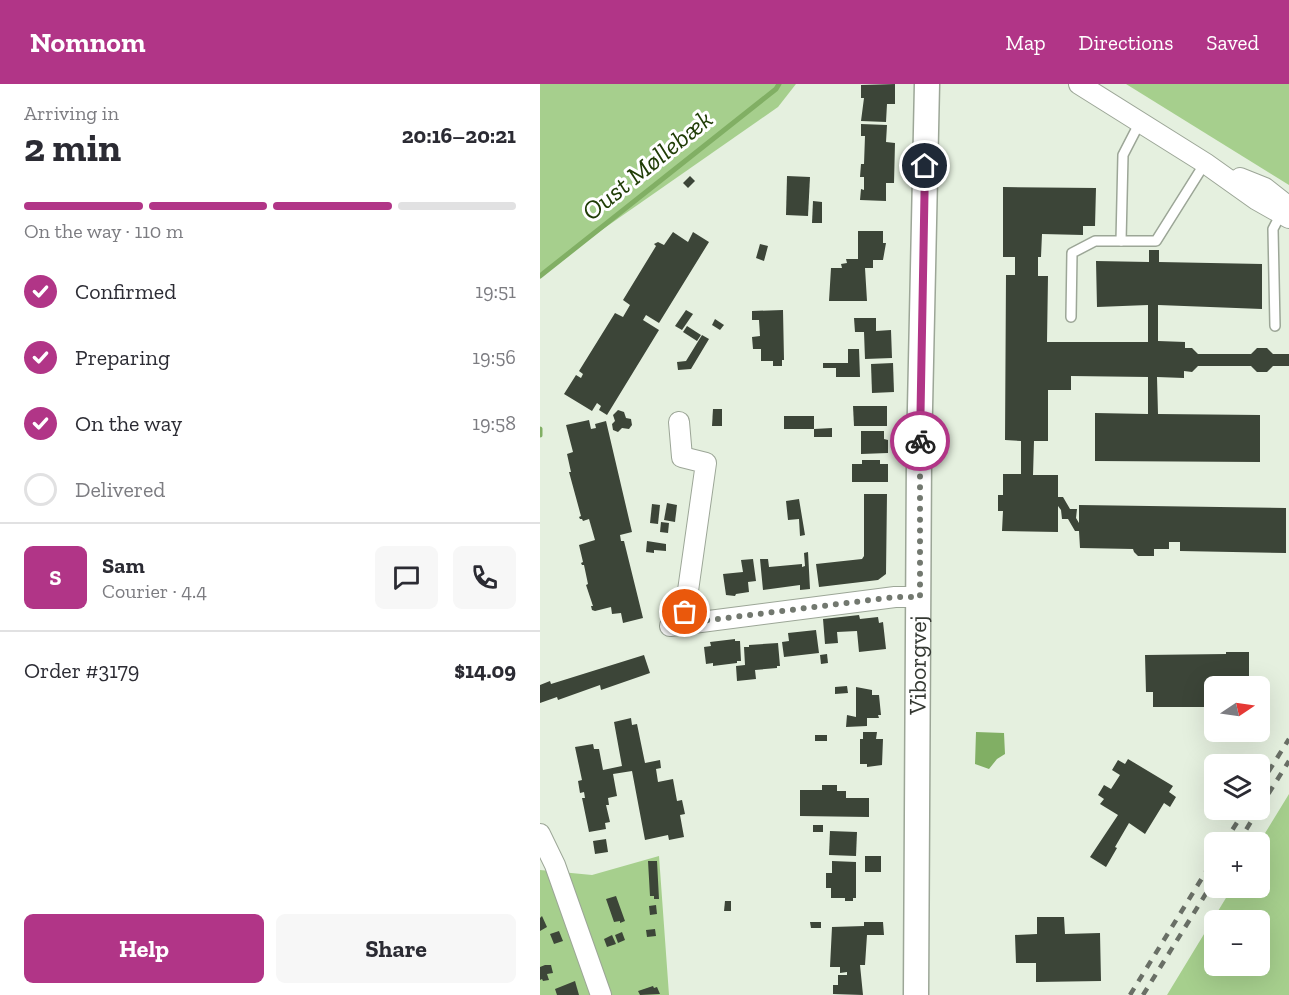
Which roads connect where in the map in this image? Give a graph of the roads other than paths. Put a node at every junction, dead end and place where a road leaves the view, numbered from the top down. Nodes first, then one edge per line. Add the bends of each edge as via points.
1 (927, 84) edge
2 (1079, 84) edge
3 (1140, 122) junction
4 (1205, 163) junction
5 (1286, 210) edge
6 (1121, 242) junction
7 (1071, 317) dead end
8 (1275, 326) dead end
9 (679, 422) dead end
10 (920, 597) junction
11 (540, 834) edge
12 (601, 995) edge
13 (916, 995) edge

1 - 10 street, Viborgvej
2 - 3 street
3 - 4 street
3 - 6 lane via 1123,155
4 - 5 street via 1264,188
4 - 6 lane via 1156,241
5 - 8 lane via 1272,229
6 - 7 lane via 1095,242 1072,253
9 - 10 street via 682,457 706,463 685,612 678,625
10 - 13 street, Viborgvej
11 - 12 street via 555,865

